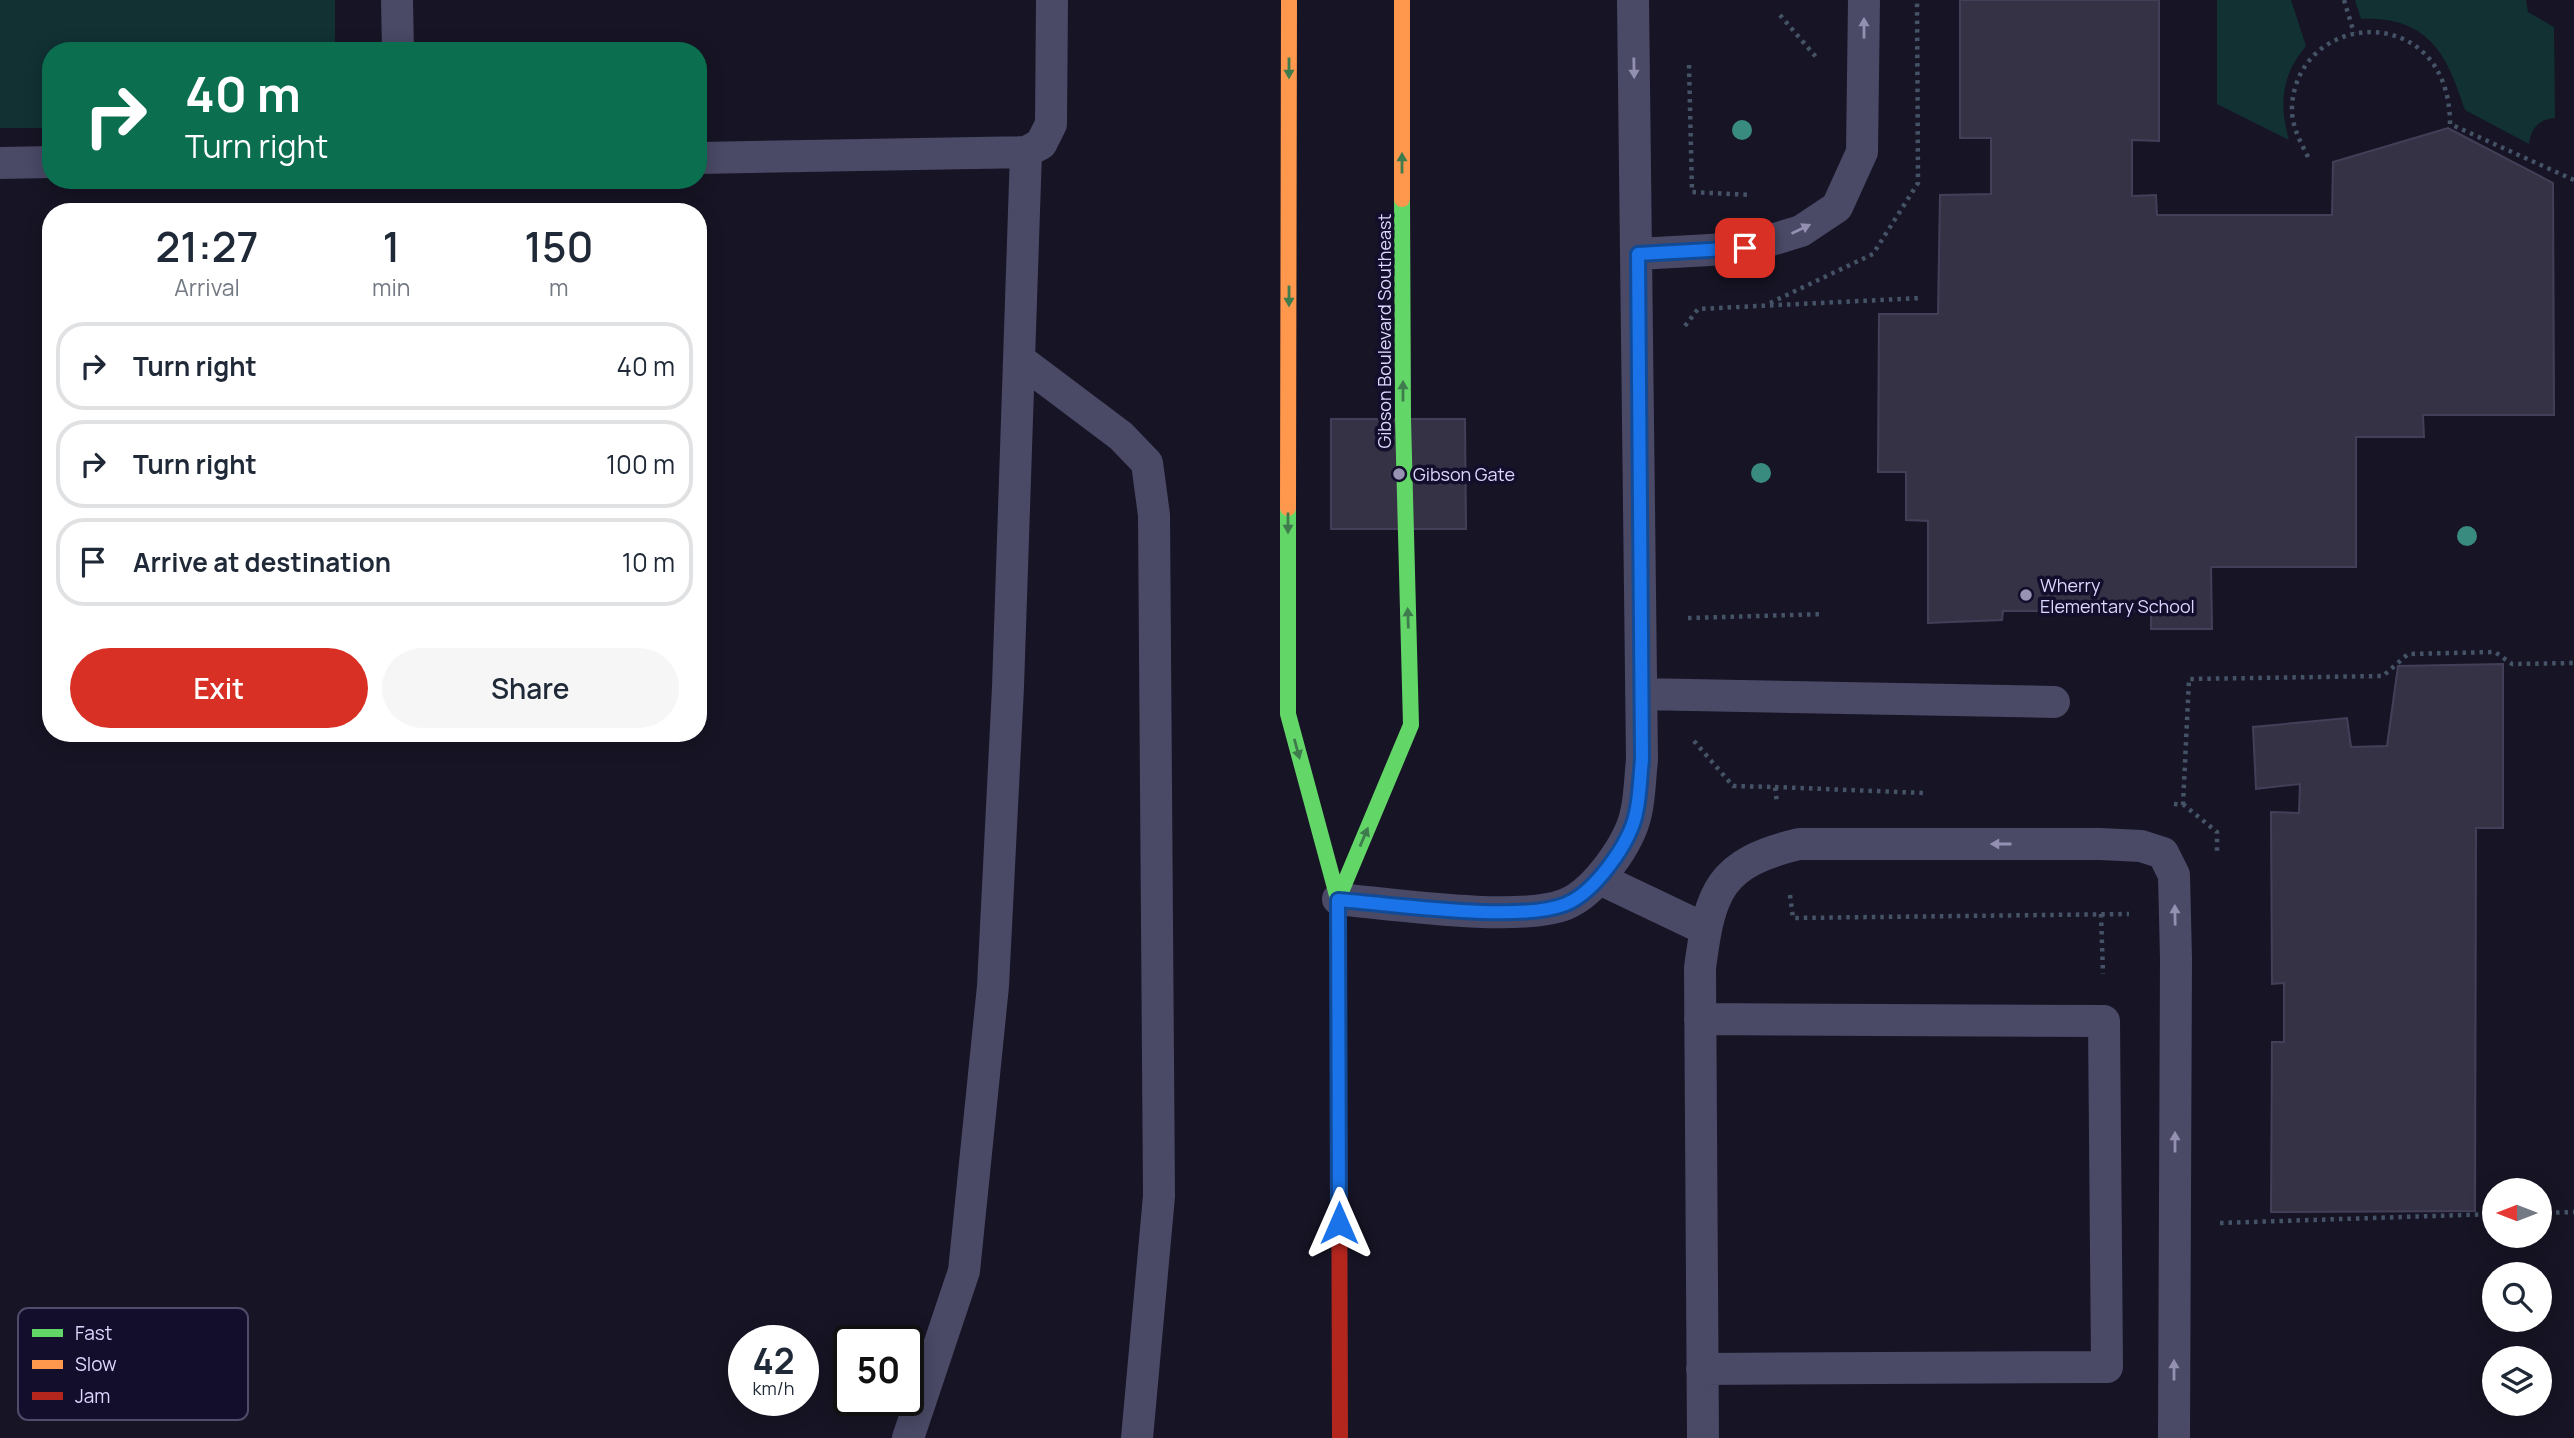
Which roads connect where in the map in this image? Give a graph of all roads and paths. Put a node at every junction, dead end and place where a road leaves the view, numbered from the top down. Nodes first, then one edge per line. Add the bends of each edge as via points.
1 (397, 0) edge
2 (1052, 0) edge
3 (1289, 0) edge
4 (1402, 0) edge
5 (1633, 0) edge
6 (1864, 0) edge
7 (2344, 0) edge
8 (1780, 15) dead end
9 (2354, 33) junction
10 (398, 42) edge
11 (1822, 63) dead end
12 (1689, 65) dead end
13 (1027, 152) junction
14 (2308, 157) dead end
15 (707, 158) edge
16 (42, 162) edge
17 (0, 163) edge
18 (2574, 180) edge
19 (1760, 195) dead end
20 (1638, 254) junction
21 (1920, 298) dead end
22 (1682, 331) dead end
23 (1020, 360) junction
24 (1687, 605) dead end
25 (1824, 614) dead end
26 (1688, 618) junction
27 (2574, 663) edge
28 (1641, 694) junction
29 (1689, 695) junction
30 (2053, 702) dead end
31 (2184, 804) dead end
32 (1783, 848) junction
33 (1600, 879) junction
34 (1338, 900) junction
35 (2101, 914) dead end
36 (1793, 918) dead end
37 (1705, 929) junction
38 (1700, 1019) junction
39 (2104, 1021) junction
40 (2574, 1212) edge
41 (2552, 1213) edge
42 (2482, 1214) edge
43 (2216, 1223) dead end
44 (1702, 1369) junction
45 (908, 1438) edge
46 (1137, 1438) edge
47 (1340, 1438) edge
48 (1703, 1438) edge
49 (2174, 1438) edge

1 - 10 lane
2 - 13 lane via 1051,124 1041,144
3 -> 34 main road, Gibson Boulevard Southeast via 1288,714
34 -> 4 main road, Gibson Boulevard Southeast via 1411,726 1403,433
5 -> 20 lane
20 -> 6 lane via 1745,248 1801,231 1837,207 1862,152
7 - 9 path
8 - 11 path
9 - 14 path via 2330,42 2311,60 2298,82 2292,107 2296,133
9 - 18 path via 2380,31 2405,38 2426,53 2442,73 2450,98 2450,124
12 - 19 path via 1692,192
13 - 15 lane
13 - 23 lane
16 - 17 lane
20 - 28 lane
21 - 22 path via 1698,309
23 - 45 lane via 993,986 964,1271
23 - 46 lane via 1121,436 1147,463 1154,515 1160,1196
24 - 26 path
25 - 26 path
26 - 29 path
27 - 31 path via 2512,664 2495,652 2408,654 2383,676 2189,679
28 - 29 lane
28 - 33 lane via 1642,760 1636,815
29 - 30 lane
29 - 32 path via 1689,737 1733,786 1775,787
32 - 36 path
32 - 37 lane via 1739,866 1714,895
49 -> 32 lane via 2176,958 2174,875 2163,853 2141,846 2100,844 1799,844
33 - 34 lane via 1567,904 1537,910 1484,911
33 - 37 lane
34 - 47 main road, Gibson Boulevard Southeast
35 - 39 path
37 - 38 lane
38 - 39 lane
38 - 44 lane
39 - 44 lane via 2107,1367
40 - 41 path
42 - 43 path
44 - 48 lane

